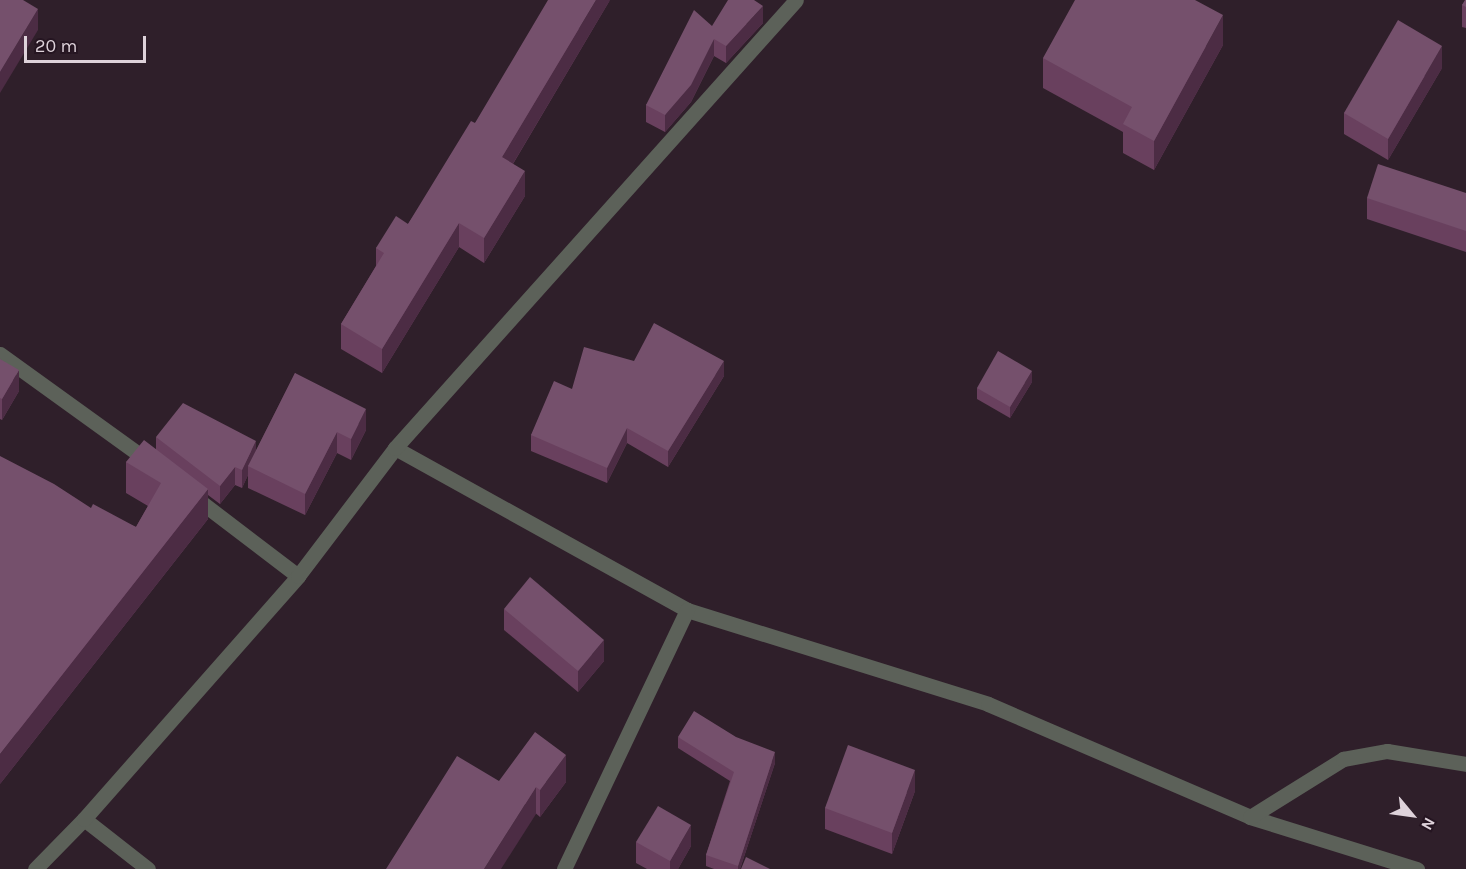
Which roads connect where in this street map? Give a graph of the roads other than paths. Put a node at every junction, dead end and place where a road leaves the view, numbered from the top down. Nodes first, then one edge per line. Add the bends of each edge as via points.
1 (796, 0) edge
2 (0, 354) edge
3 (395, 448) junction
4 (160, 470) edge
5 (178, 484) edge
6 (298, 576) junction
7 (687, 610) junction
8 (1466, 764) edge
9 (1250, 817) junction
10 (84, 819) junction
11 (34, 869) edge
12 (148, 869) edge
13 (564, 869) edge
14 (1417, 869) edge

1 - 3 street
2 - 4 street
3 - 6 street
3 - 7 street
5 - 6 street
6 - 10 street
7 - 9 street via 988,704
7 - 13 street
8 - 9 street via 1387,751 1343,759
9 - 14 street
10 - 11 street
10 - 12 street

